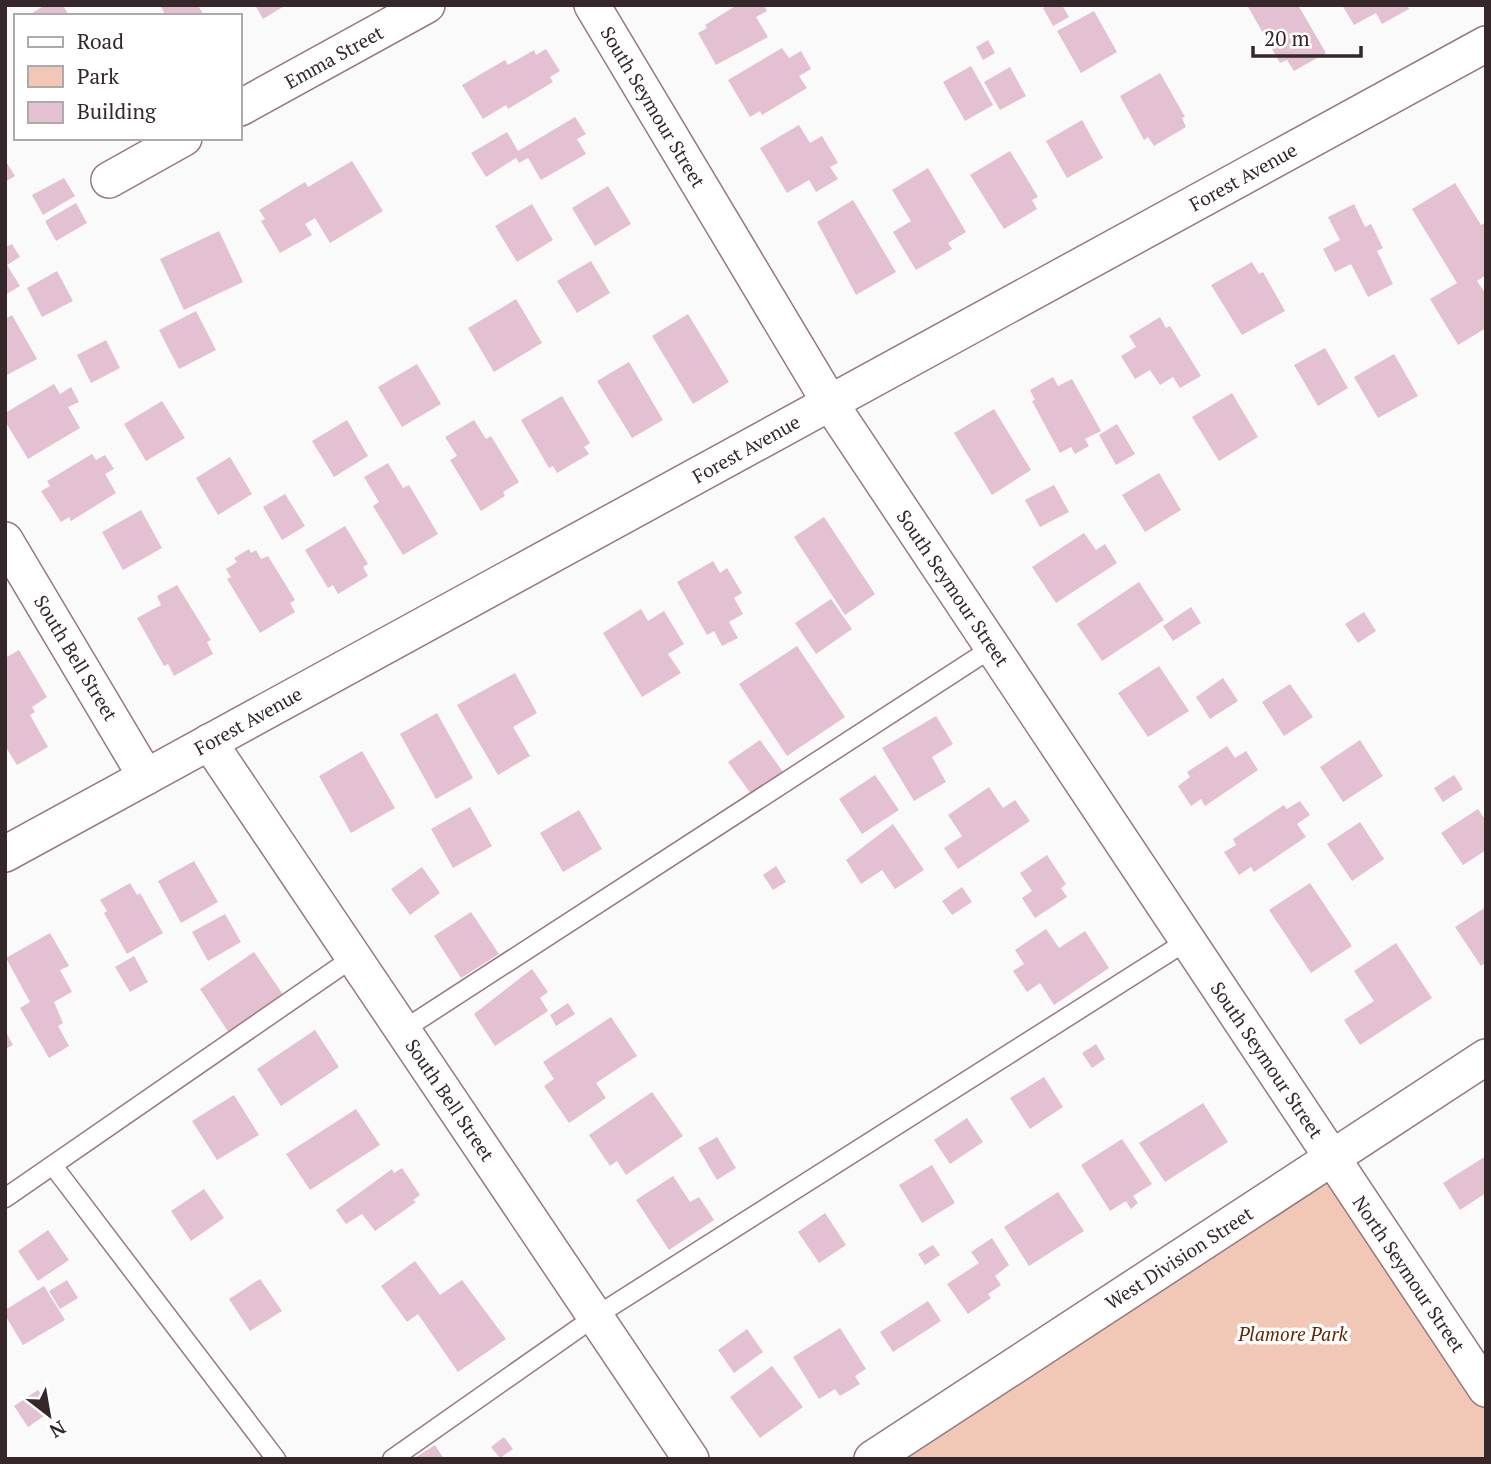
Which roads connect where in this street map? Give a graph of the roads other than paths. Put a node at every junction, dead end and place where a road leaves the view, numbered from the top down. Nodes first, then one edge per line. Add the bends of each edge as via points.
1 (427, 5) edge
2 (592, 5) edge
3 (1486, 44) edge
4 (242, 107) edge
5 (180, 140) edge
6 (109, 180) dead end
7 (830, 403) junction
8 (5, 540) edge
9 (992, 648) junction
10 (209, 742) junction
11 (146, 777) junction
12 (5, 853) edge
13 (1188, 941) junction
14 (354, 957) junction
15 (403, 1030) junction
16 (1486, 1057) edge
17 (1332, 1158) junction
18 (54, 1167) junction
19 (5, 1198) edge
20 (596, 1316) junction
21 (1486, 1389) edge
22 (276, 1459) edge
23 (392, 1459) edge
24 (691, 1459) edge
25 (873, 1459) edge

1 - 4 street, Emma Street
2 - 7 street, South Seymour Street
3 - 7 street, Forest Avenue
5 - 6 street
7 - 9 street, South Seymour Street
7 - 10 street, Forest Avenue
8 - 11 street, South Bell Street
9 - 13 street, South Seymour Street
9 - 15 lane
10 - 11 street, Forest Avenue
10 - 14 street, South Bell Street
11 - 12 street, Forest Avenue
13 - 17 street, South Seymour Street
13 - 20 lane
14 - 15 street, South Bell Street
14 - 18 lane
15 - 20 street, South Bell Street
16 - 17 street, West Division Street
17 - 21 street, North Seymour Street
17 - 25 street, West Division Street
18 - 19 lane
18 - 22 lane
20 - 23 lane
20 - 24 street, South Bell Street

